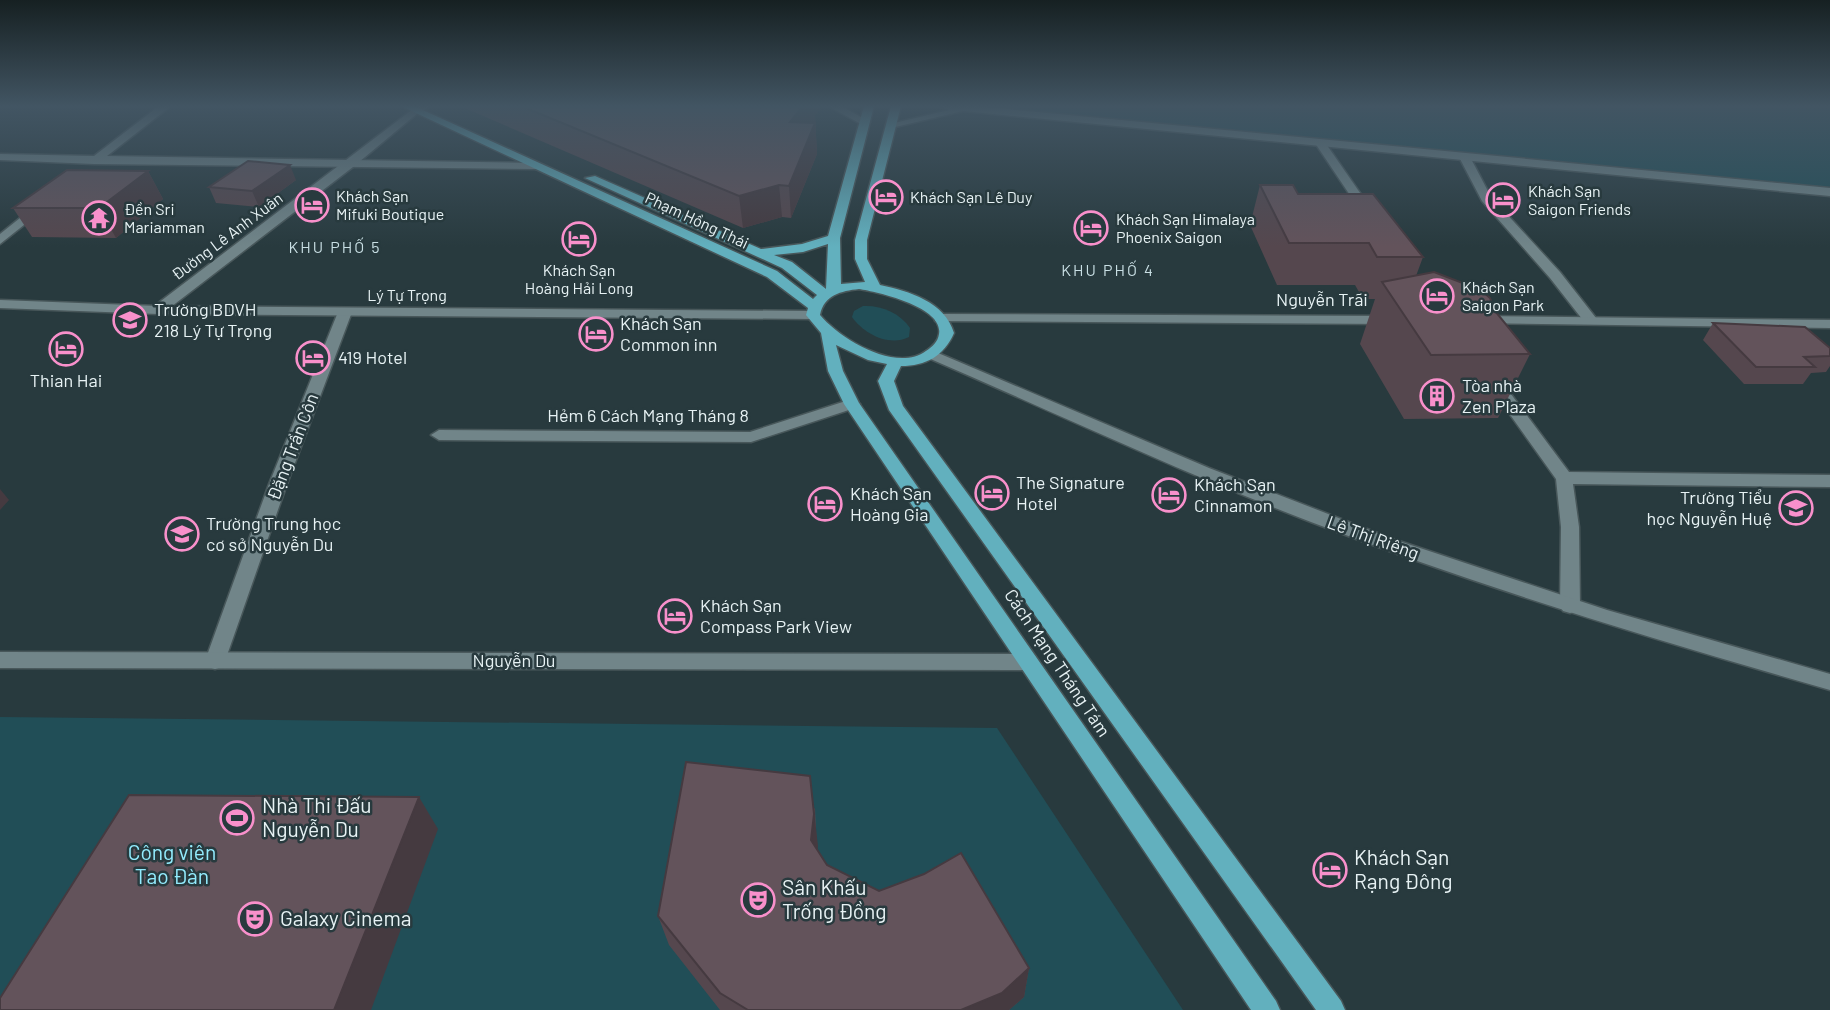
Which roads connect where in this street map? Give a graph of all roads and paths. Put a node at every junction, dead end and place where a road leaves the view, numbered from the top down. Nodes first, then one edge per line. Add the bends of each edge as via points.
1 (105, 153) edge
2 (363, 153) edge
3 (510, 153) edge
4 (527, 153) edge
5 (857, 153) edge
6 (884, 153) edge
7 (1327, 153) edge
8 (1425, 153) edge
9 (0, 157) edge
10 (1465, 157) junction
11 (97, 159) junction
12 (349, 165) junction
13 (536, 166) junction
14 (86, 168) edge
15 (1830, 192) edge
16 (54, 195) edge
17 (1380, 230) edge
18 (834, 238) junction
19 (0, 240) edge
20 (759, 252) junction
21 (874, 286) junction
22 (830, 292) junction
23 (0, 304) edge
24 (158, 310) junction
25 (814, 310) junction
26 (345, 312) junction
27 (940, 318) junction
28 (1412, 320) edge
29 (1460, 320) edge
30 (1591, 321) junction
31 (1830, 324) edge
32 (828, 334) junction
33 (931, 354) junction
34 (896, 361) junction
35 (1486, 370) edge
36 (852, 404) junction
37 (439, 435) dead end
38 (1564, 478) junction
39 (1830, 481) edge
40 (1570, 606) junction
41 (0, 660) edge
42 (215, 661) junction
43 (1028, 662) junction
44 (1830, 682) edge
45 (1267, 1010) edge
46 (1332, 1010) edge

1 - 11 street
2 - 12 street, Đường Lê Anh Xuân
3 - 13 main road, Phạm Hồng Thái
4 - 20 main road, Phạm Hồng Thái
5 - 18 main road
6 - 21 main road via 861,240 861,258
7 - 17 street
8 - 10 street
9 - 11 street
10 - 15 street
10 - 30 street via 1486,198
11 - 12 street
11 - 14 street
12 - 13 street
12 - 24 street, Đường Lê Anh Xuân
13 - 25 main road, Phạm Hồng Thái via 772,274
16 - 19 street
18 - 20 main road via 803,248
18 - 22 main road
20 - 22 main road, Phạm Hồng Thái
21 - 22 main road
21 - 27 main road via 904,294
22 - 25 main road
23 - 24 street, Lý Tự Trọng
24 - 26 street, Lý Tự Trọng
25 - 26 street, Lý Tự Trọng
25 - 32 main road, Phạm Hồng Thái
26 - 42 street, Đặng Trần Côn
27 - 28 street, Nguyễn Trãi
27 - 33 main road via 945,338
29 - 30 street
30 - 31 street
32 - 34 main road via 857,352
32 - 36 main road, Cách Mạng Tháng Tám via 837,380
33 - 34 main road
33 - 40 street, Lê Thị Riêng via 1241,488
34 - 46 main road, Cách Mạng Tháng Tám via 886,381 895,407
35 - 38 street
36 - 37 street, Hẻm 6 Cách Mạng Tháng 8 via 751,437
36 - 43 main road, Cách Mạng Tháng Tám
38 - 39 street
38 - 40 street
40 - 44 street, Lê Thị Riêng
41 - 42 street, Nguyễn Du
42 - 43 street, Nguyễn Du
43 - 45 main road, Cách Mạng Tháng Tám

